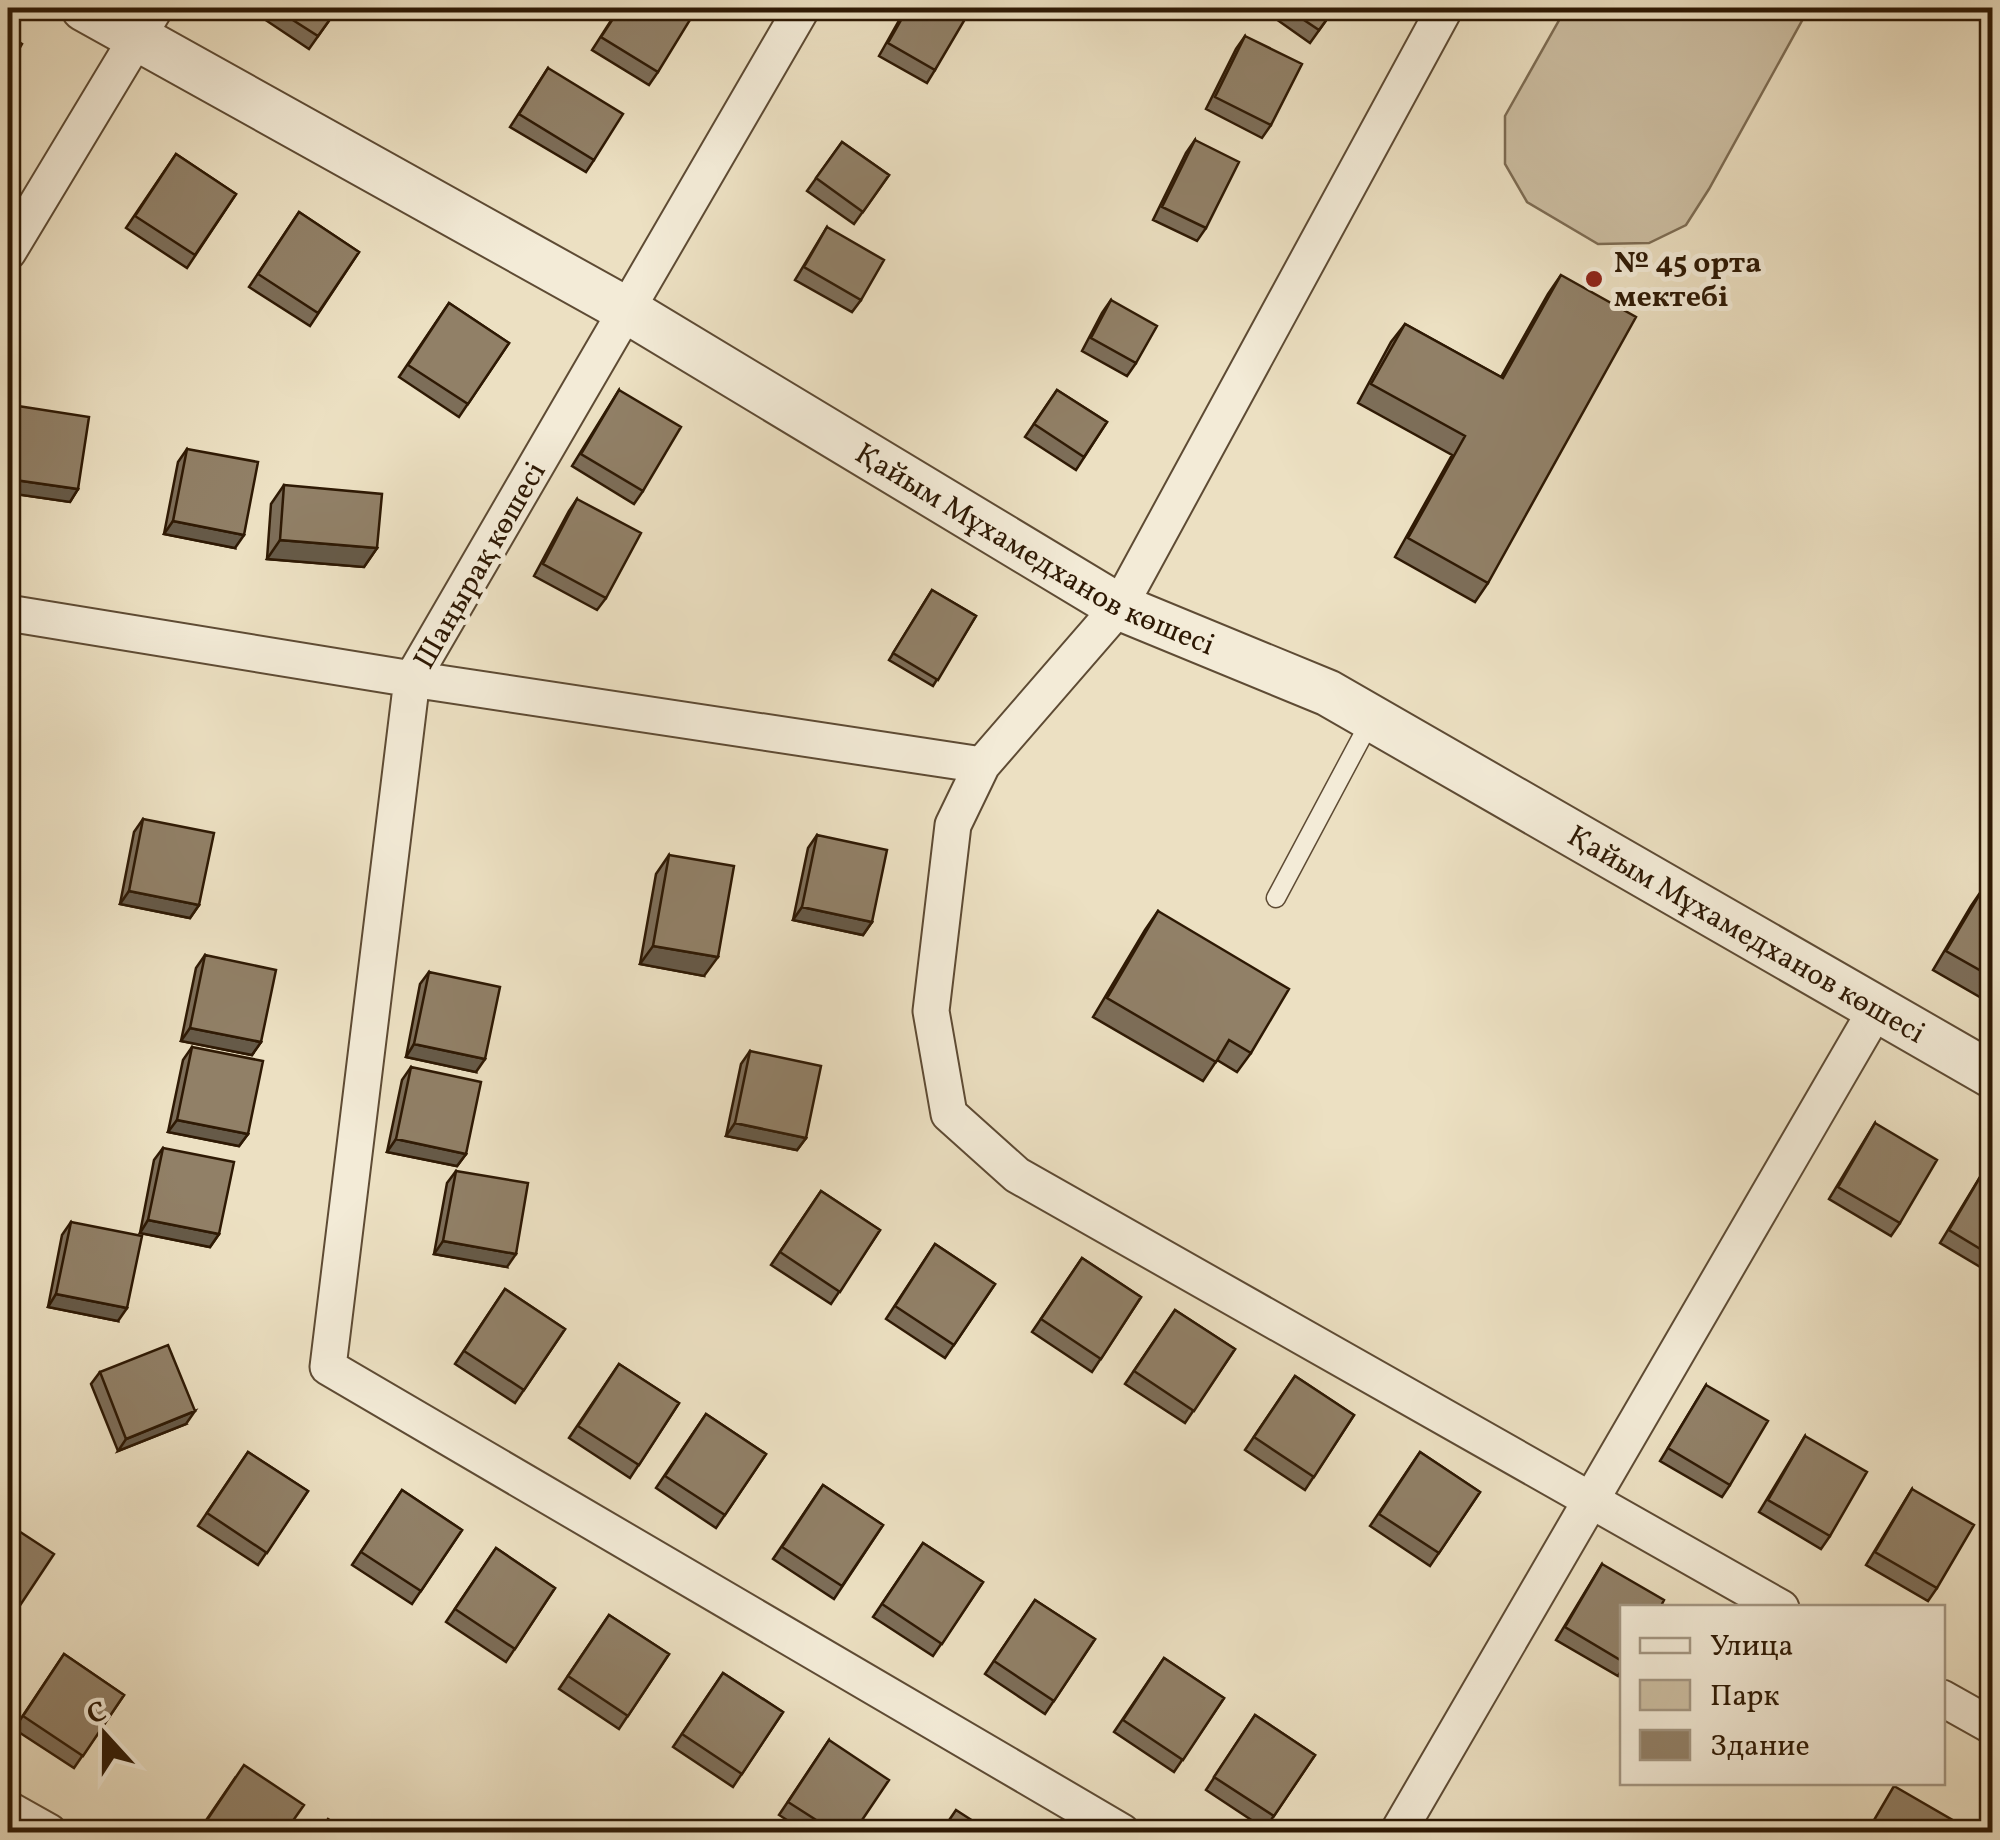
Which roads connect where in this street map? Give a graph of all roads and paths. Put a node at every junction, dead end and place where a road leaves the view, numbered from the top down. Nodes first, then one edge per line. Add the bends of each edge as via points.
1 (84, 8) edge
2 (802, 8) edge
3 (1445, 8) edge
4 (146, 22) edge
5 (8, 252) edge
6 (628, 311) junction
7 (1119, 606) junction
8 (8, 613) edge
9 (412, 679) junction
10 (1372, 718) junction
11 (982, 765) junction
12 (1276, 898) dead end
13 (1877, 1008) junction
14 (1992, 1074) edge
15 (1591, 1500) junction
16 (1776, 1605) edge
17 (1945, 1700) edge
18 (1992, 1726) edge
19 (8, 1808) edge
20 (48, 1832) edge
21 (1122, 1832) edge
22 (1398, 1832) edge

1 - 4 street, Қайым Мұхамедханов көшесі
2 - 6 street, Шаңырақ көшесі
3 - 7 street
4 - 5 street
4 - 6 street, Қайым Мұхамедханов көшесі
6 - 7 street, Қайым Мұхамедханов көшесі
6 - 9 street, Шаңырақ көшесі
7 - 10 street, Қайым Мұхамедханов көшесі via 1328,693
7 - 11 street
8 - 9 street
9 - 11 street
9 - 21 street, Шаңырақ көшесі via 328,1367
10 - 12 lane
10 - 13 street, Қайым Мұхамедханов көшесі
11 - 15 street via 953,824 931,1011 949,1114 1017,1175
13 - 14 street, Қайым Мұхамедханов көшесі
13 - 15 street
15 - 16 street
15 - 22 street
17 - 18 street
19 - 20 street

